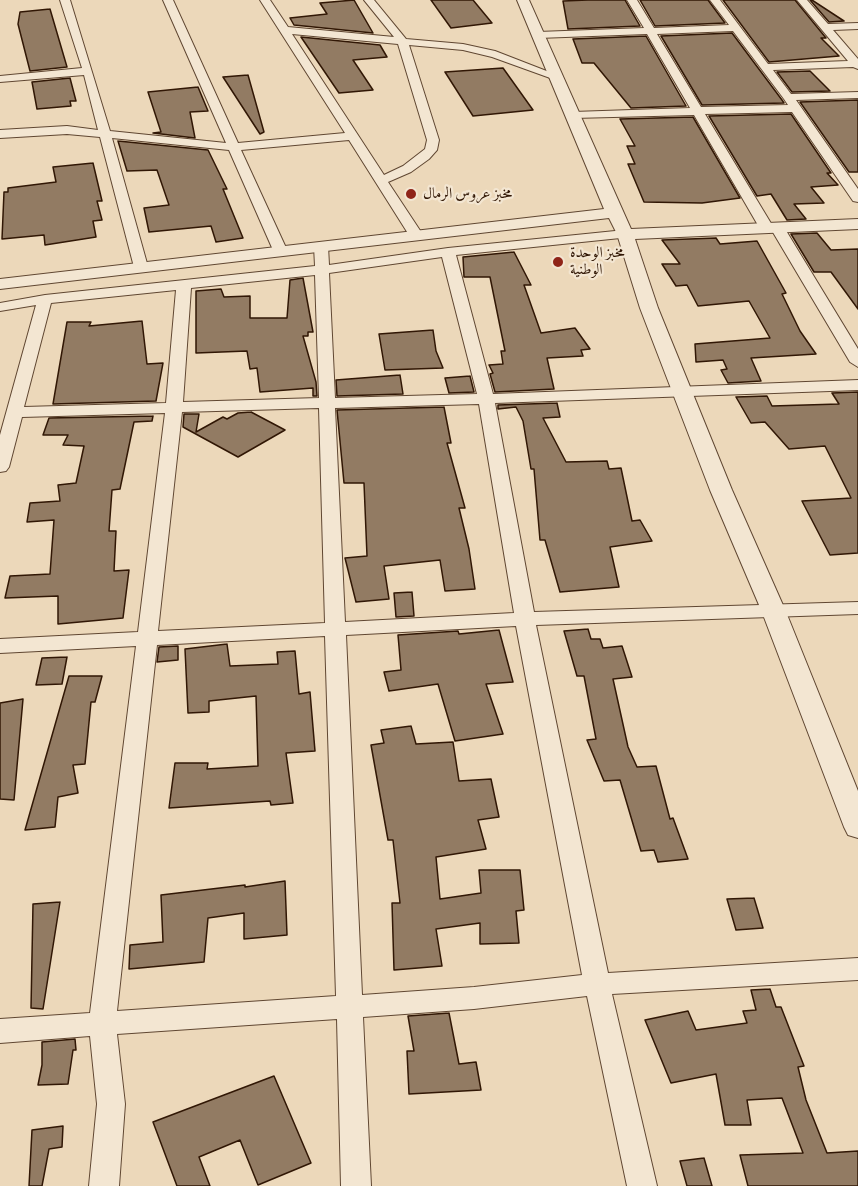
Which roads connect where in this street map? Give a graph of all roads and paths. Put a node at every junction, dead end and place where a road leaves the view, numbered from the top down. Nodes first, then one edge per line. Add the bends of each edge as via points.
1 (64, 0) edge
2 (168, 0) edge
3 (266, 0) edge
4 (369, 0) edge
5 (523, 0) edge
6 (632, 0) edge
7 (715, 0) edge
8 (802, 0) edge
9 (858, 26) edge
10 (825, 27) junction
11 (735, 28) junction
12 (284, 30) junction
13 (649, 31) junction
14 (538, 35) junction
15 (402, 40) junction
16 (857, 65) edge
17 (766, 67) junction
18 (88, 71) junction
19 (556, 77) junction
20 (0, 79) edge
21 (858, 95) edge
22 (788, 97) junction
23 (795, 108) junction
24 (698, 111) junction
25 (573, 115) junction
26 (0, 134) edge
27 (106, 134) junction
28 (352, 136) junction
29 (233, 147) junction
30 (381, 181) junction
31 (858, 198) edge
32 (614, 213) junction
33 (858, 224) edge
34 (772, 227) junction
35 (625, 234) junction
36 (416, 235) junction
37 (321, 246) junction
38 (280, 250) junction
39 (448, 252) junction
40 (141, 267) junction
41 (321, 270) junction
42 (0, 284) edge
43 (184, 284) junction
44 (45, 298) junction
45 (0, 307) edge
46 (858, 363) edge
47 (858, 385) edge
48 (683, 393) junction
49 (486, 399) junction
50 (326, 404) junction
51 (174, 408) junction
52 (16, 412) junction
53 (0, 467) edge
54 (858, 608) edge
55 (774, 612) junction
56 (525, 619) junction
57 (336, 629) junction
58 (146, 639) junction
59 (0, 646) edge
60 (858, 827) edge
61 (858, 969) edge
62 (597, 984) junction
63 (350, 1007) junction
64 (102, 1024) junction
65 (0, 1031) edge
66 (104, 1186) edge
67 (356, 1186) edge
68 (642, 1186) edge

1 - 18 street
2 - 29 street
3 - 12 street
4 - 15 street
5 - 14 street
6 - 13 street
7 - 11 street
8 - 10 street
9 - 10 street
10 - 16 street
11 - 13 street
11 - 17 street
12 - 15 street
12 - 28 street
13 - 14 street
13 - 24 street
14 - 19 street
15 - 19 street via 480,50
15 - 30 street via 433,140 425,156
16 - 17 street
17 - 22 street
18 - 20 street
18 - 27 street
19 - 25 street
21 - 22 street
22 - 23 street
23 - 24 street
23 - 31 street
24 - 25 street
24 - 34 street
25 - 32 street
26 - 27 street via 67,130
27 - 29 street
27 - 40 street
28 - 29 street
28 - 30 street
29 - 38 street
30 - 36 street
32 - 35 street
32 - 36 street
33 - 34 street
34 - 35 street
34 - 46 street
35 - 39 street
35 - 48 street
36 - 37 street
37 - 38 street
37 - 41 street
38 - 40 street
39 - 41 street
39 - 49 street
40 - 42 street
41 - 43 street
41 - 50 street
43 - 44 street
43 - 51 street
44 - 45 street
44 - 52 street
47 - 48 street
48 - 49 street
48 - 55 street
49 - 50 street
49 - 56 street
50 - 51 street
50 - 57 street
51 - 52 street
51 - 58 street
52 - 53 street
54 - 55 street
55 - 56 street
55 - 60 street
56 - 57 street
56 - 62 street
57 - 58 street
57 - 63 street
58 - 59 street
58 - 64 street
61 - 62 street
62 - 63 street
62 - 68 street
63 - 64 street
63 - 67 street
64 - 65 street
64 - 66 street via 111,1104

